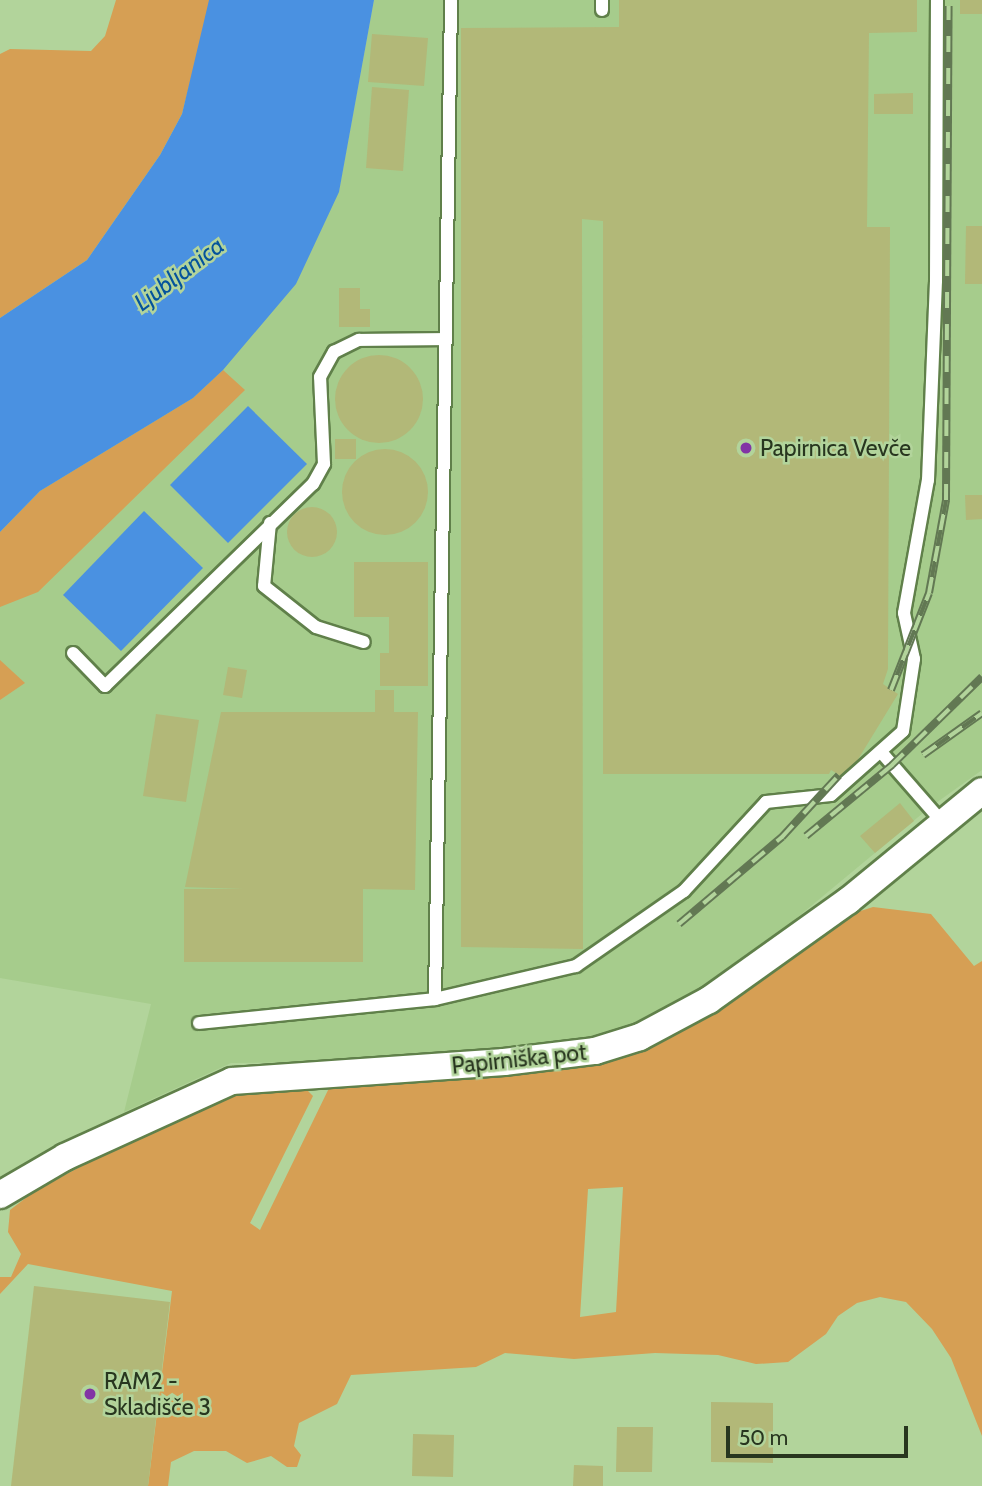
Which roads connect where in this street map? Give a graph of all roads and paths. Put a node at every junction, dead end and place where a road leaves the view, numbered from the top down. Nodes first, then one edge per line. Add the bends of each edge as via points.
1 (451, 0) edge
2 (937, 0) edge
3 (445, 339) junction
4 (270, 523) junction
5 (364, 642) dead end
6 (73, 653) dead end
7 (882, 753) junction
8 (982, 791) edge
9 (943, 823) junction
10 (435, 999) junction
11 (199, 1023) dead end
12 (0, 1195) edge

1 - 3 lane
2 - 7 lane via 936,281 928,480 904,612 914,659 903,731
3 - 4 lane via 359,340 334,352 320,377 324,464 313,484
3 - 10 lane
4 - 5 lane via 264,586 316,628
4 - 6 lane via 105,687
7 - 9 lane
7 - 10 lane via 831,795 766,802 684,891 576,967
8 - 9 street, Papirniška pot
9 - 12 street, Papirniška pot via 806,932 709,1000 640,1037 595,1051 504,1062 232,1081 65,1157
10 - 11 lane

